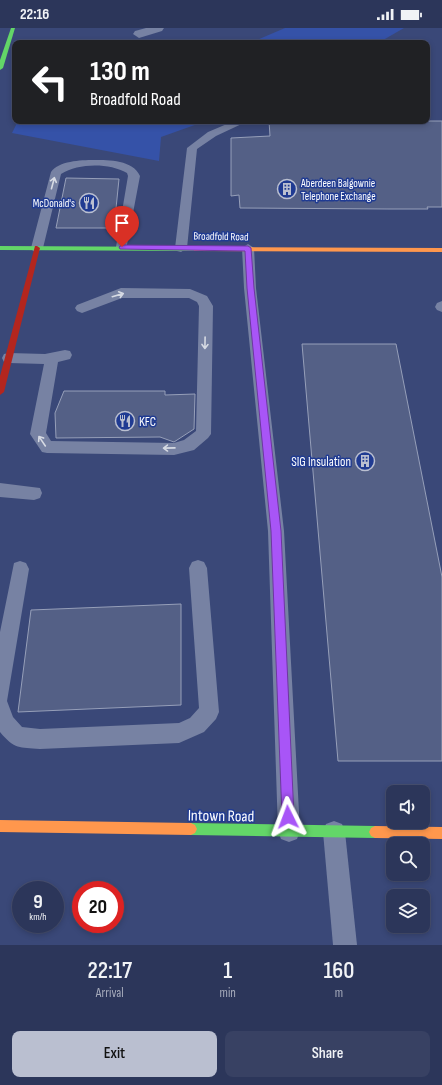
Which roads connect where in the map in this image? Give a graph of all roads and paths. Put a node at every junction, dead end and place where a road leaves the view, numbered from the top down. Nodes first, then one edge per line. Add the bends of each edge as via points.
1 (13, 28) edge
2 (0, 68) edge
3 (236, 124) edge
4 (122, 247) junction
5 (0, 248) edge
6 (37, 248) junction
7 (181, 248) junction
8 (248, 248) junction
9 (442, 250) edge
10 (82, 308) dead end
11 (9, 358) junction
12 (0, 392) edge
13 (0, 490) edge
14 (34, 493) dead end
15 (198, 568) dead end
16 (20, 569) dead end
17 (0, 696) edge
18 (0, 707) edge
19 (0, 826) edge
20 (289, 831) junction
21 (334, 832) junction
22 (442, 833) edge
23 (345, 945) edge

1 - 2 street
3 - 7 lane via 212,134 192,148
4 - 6 street, Broadfold Road
6 -> 4 lane via 56,172 62,167 80,164 119,164 132,171 134,176
4 - 7 street, Broadfold Road
5 - 6 street, Broadfold Road
6 - 11 street
7 - 8 street, Broadfold Road
8 - 9 street, Broadfold Road
8 - 20 lane via 276,531
10 -> 11 lane via 121,293 190,294 202,299 206,306 203,434 189,445 174,448 46,447 38,434 59,356
11 - 12 street
13 - 14 lane
15 - 18 lane via 209,712 197,725 179,733 40,739 17,737 5,722
16 - 17 lane
19 - 20 street, Intown Road
20 - 21 street, Intown Road
21 - 22 street, Intown Road
21 - 23 lane

